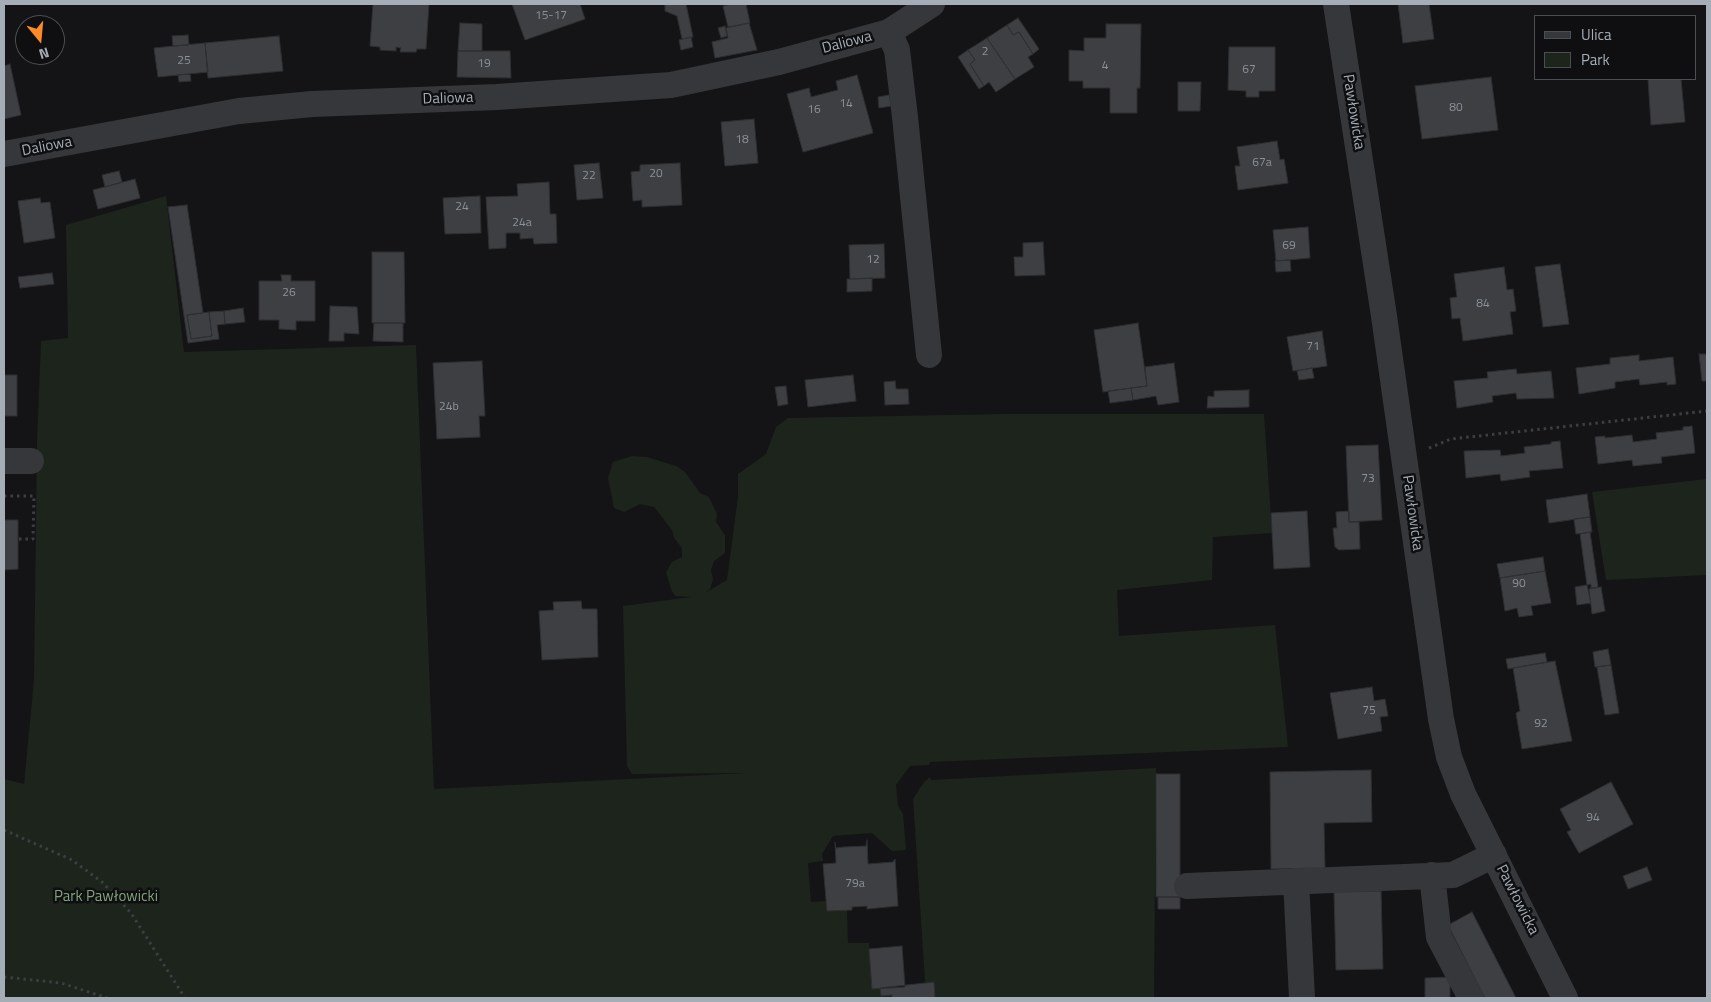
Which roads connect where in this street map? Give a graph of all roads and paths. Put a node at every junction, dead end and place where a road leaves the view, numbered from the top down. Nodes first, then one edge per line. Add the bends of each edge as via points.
1 (932, 4) edge
2 (1336, 4) edge
3 (889, 32) junction
4 (4, 154) edge
5 (929, 355) dead end
6 (1707, 411) edge
7 (4, 461) edge
8 (32, 461) dead end
9 (1405, 461) junction
10 (4, 496) edge
11 (18, 539) dead end
12 (4, 830) edge
13 (1494, 855) junction
14 (1432, 875) junction
15 (1296, 881) junction
16 (1187, 886) dead end
17 (4, 977) edge
18 (107, 998) edge
19 (185, 998) edge
20 (1302, 998) edge
21 (1471, 998) edge
22 (1565, 998) edge

1 - 3 street, Daliowa
2 - 9 street, Pawłowicka
3 - 4 street, Daliowa via 779,62 671,85 563,94 312,104 248,110
3 - 5 street, Daliowa via 897,50
6 - 9 path via 1451,439
7 - 8 street
9 - 13 street, Pawłowicka via 1448,754 1463,794
10 - 11 path via 34,496 33,540
12 - 19 path via 72,860 102,882 131,912
13 - 14 street via 1453,875
13 - 22 street, Pawłowicka
14 - 15 street
14 - 21 street via 1439,937
15 - 16 street
15 - 20 street
17 - 18 path via 61,983

